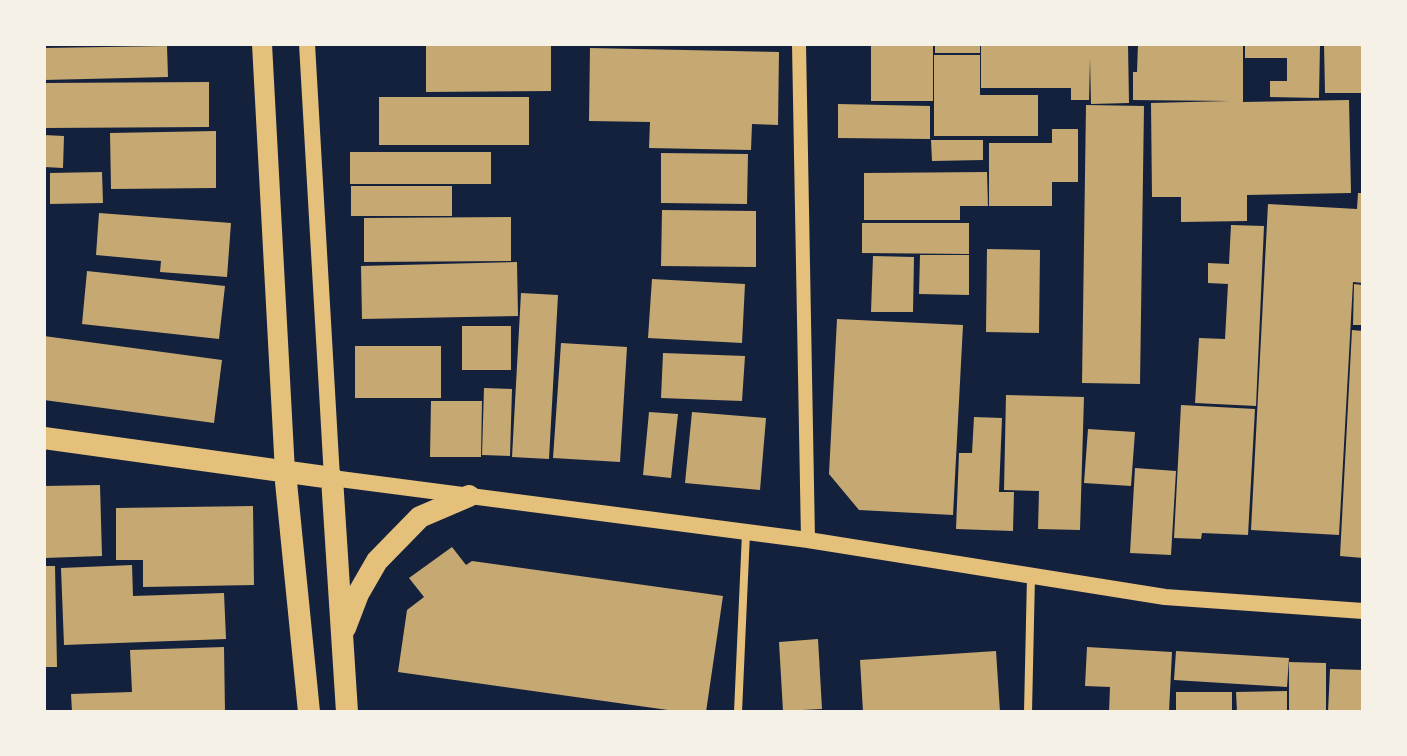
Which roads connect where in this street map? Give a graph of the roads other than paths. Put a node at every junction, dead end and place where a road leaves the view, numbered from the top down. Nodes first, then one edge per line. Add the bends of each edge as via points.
1 (262, 44) edge
2 (307, 44) edge
3 (799, 44) edge
4 (44, 438) edge
5 (285, 472) junction
6 (332, 478) junction
7 (469, 496) junction
8 (746, 533) junction
9 (808, 540) junction
10 (1031, 576) junction
11 (1363, 611) edge
12 (342, 637) junction
13 (309, 712) edge
14 (347, 712) edge
15 (738, 712) edge
16 (1028, 712) edge

1 - 5 main road
2 - 6 main road
3 - 9 street
4 - 5 highway
5 - 6 highway
5 - 13 highway
6 - 7 main road
6 - 12 highway
7 - 8 main road
7 - 12 highway via 420,517 377,561
8 - 9 main road
8 - 15 street
9 - 10 main road
10 - 11 main road via 1165,597
10 - 16 street
12 - 14 highway

